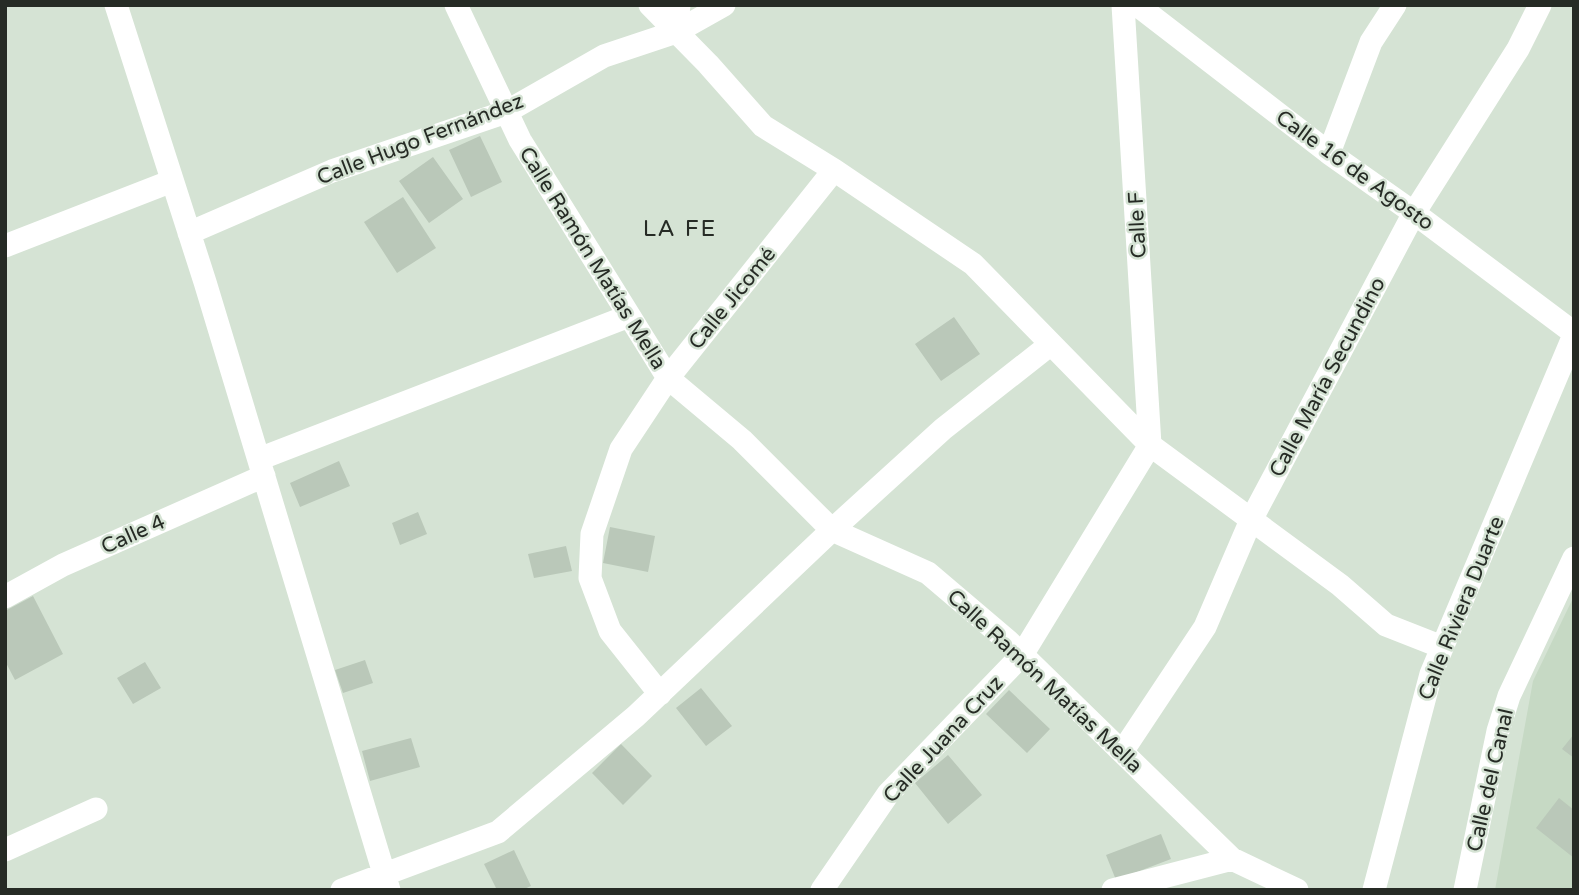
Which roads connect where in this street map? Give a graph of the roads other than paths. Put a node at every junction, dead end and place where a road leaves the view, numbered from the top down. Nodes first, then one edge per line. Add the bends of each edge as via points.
1 (116, 5) edge
2 (456, 5) edge
3 (650, 5) edge
4 (679, 5) edge
5 (724, 5) edge
6 (1123, 5) edge
7 (1137, 5) edge
8 (1395, 5) edge
9 (1541, 5) edge
10 (676, 32) junction
11 (506, 112) junction
12 (1329, 153) junction
13 (834, 170) junction
14 (172, 181) junction
15 (1414, 213) junction
16 (189, 233) junction
17 (5, 246) edge
18 (629, 316) junction
19 (1574, 334) edge
20 (1051, 344) junction
21 (668, 378) junction
22 (1150, 445) junction
23 (261, 468) junction
24 (1251, 520) junction
25 (832, 530) junction
26 (1574, 558) edge
27 (5, 597) edge
28 (1442, 647) junction
29 (1022, 655) junction
30 (660, 694) junction
31 (1122, 752) junction
32 (96, 809) dead end
33 (5, 850) edge
34 (1232, 859) junction
35 (387, 882) edge
36 (342, 890) edge
37 (822, 890) edge
38 (1113, 890) edge
39 (1297, 890) edge
40 (1374, 890) edge
41 (1465, 890) edge

1 - 14 street
2 - 11 street, Calle Ramón Matías Mella
3 - 10 street
4 - 10 street
5 - 10 street, Calle Hugo Fernández
6 - 22 street, Calle F
7 - 12 street, Calle 16 de Agosto
8 - 12 street via 1371,42
9 - 15 street, Calle María Secundino
10 - 11 street, Calle Hugo Fernández via 604,56
10 - 13 street via 763,125
11 - 16 street, Calle Hugo Fernández via 332,171
11 - 18 street, Calle Ramón Matías Mella
12 - 15 street, Calle 16 de Agosto
13 - 20 street via 973,264
13 - 21 street, Calle Jicomé
14 - 16 street
14 - 17 street
15 - 19 street, Calle 16 de Agosto
15 - 24 street, Calle María Secundino
16 - 23 street
18 - 21 street, Calle Ramón Matías Mella
18 - 23 street, Calle 4
19 - 28 street, Calle Riviera Duarte
20 - 22 street
20 - 25 street via 943,429
21 - 25 street, Calle Ramón Matías Mella via 742,440
21 - 30 street, Calle Jicomé via 621,450 592,534 590,578 610,631
22 - 24 street
22 - 29 street, Calle Juana Cruz
23 - 27 street, Calle 4
23 - 35 street
24 - 28 street via 1386,625
24 - 31 street, Calle María Secundino via 1205,627
25 - 29 street, Calle Ramón Matías Mella via 928,573
25 - 30 street
26 - 41 street, Calle del Canal via 1509,696
28 - 40 street, Calle Riviera Duarte
29 - 31 street, Calle Ramón Matías Mella
29 - 37 street, Calle Juana Cruz via 888,794
30 - 35 street via 498,832
31 - 34 street, Calle Ramón Matías Mella
32 - 33 street
34 - 38 street
34 - 39 street, Calle Ramón Matías Mella
35 - 36 street

